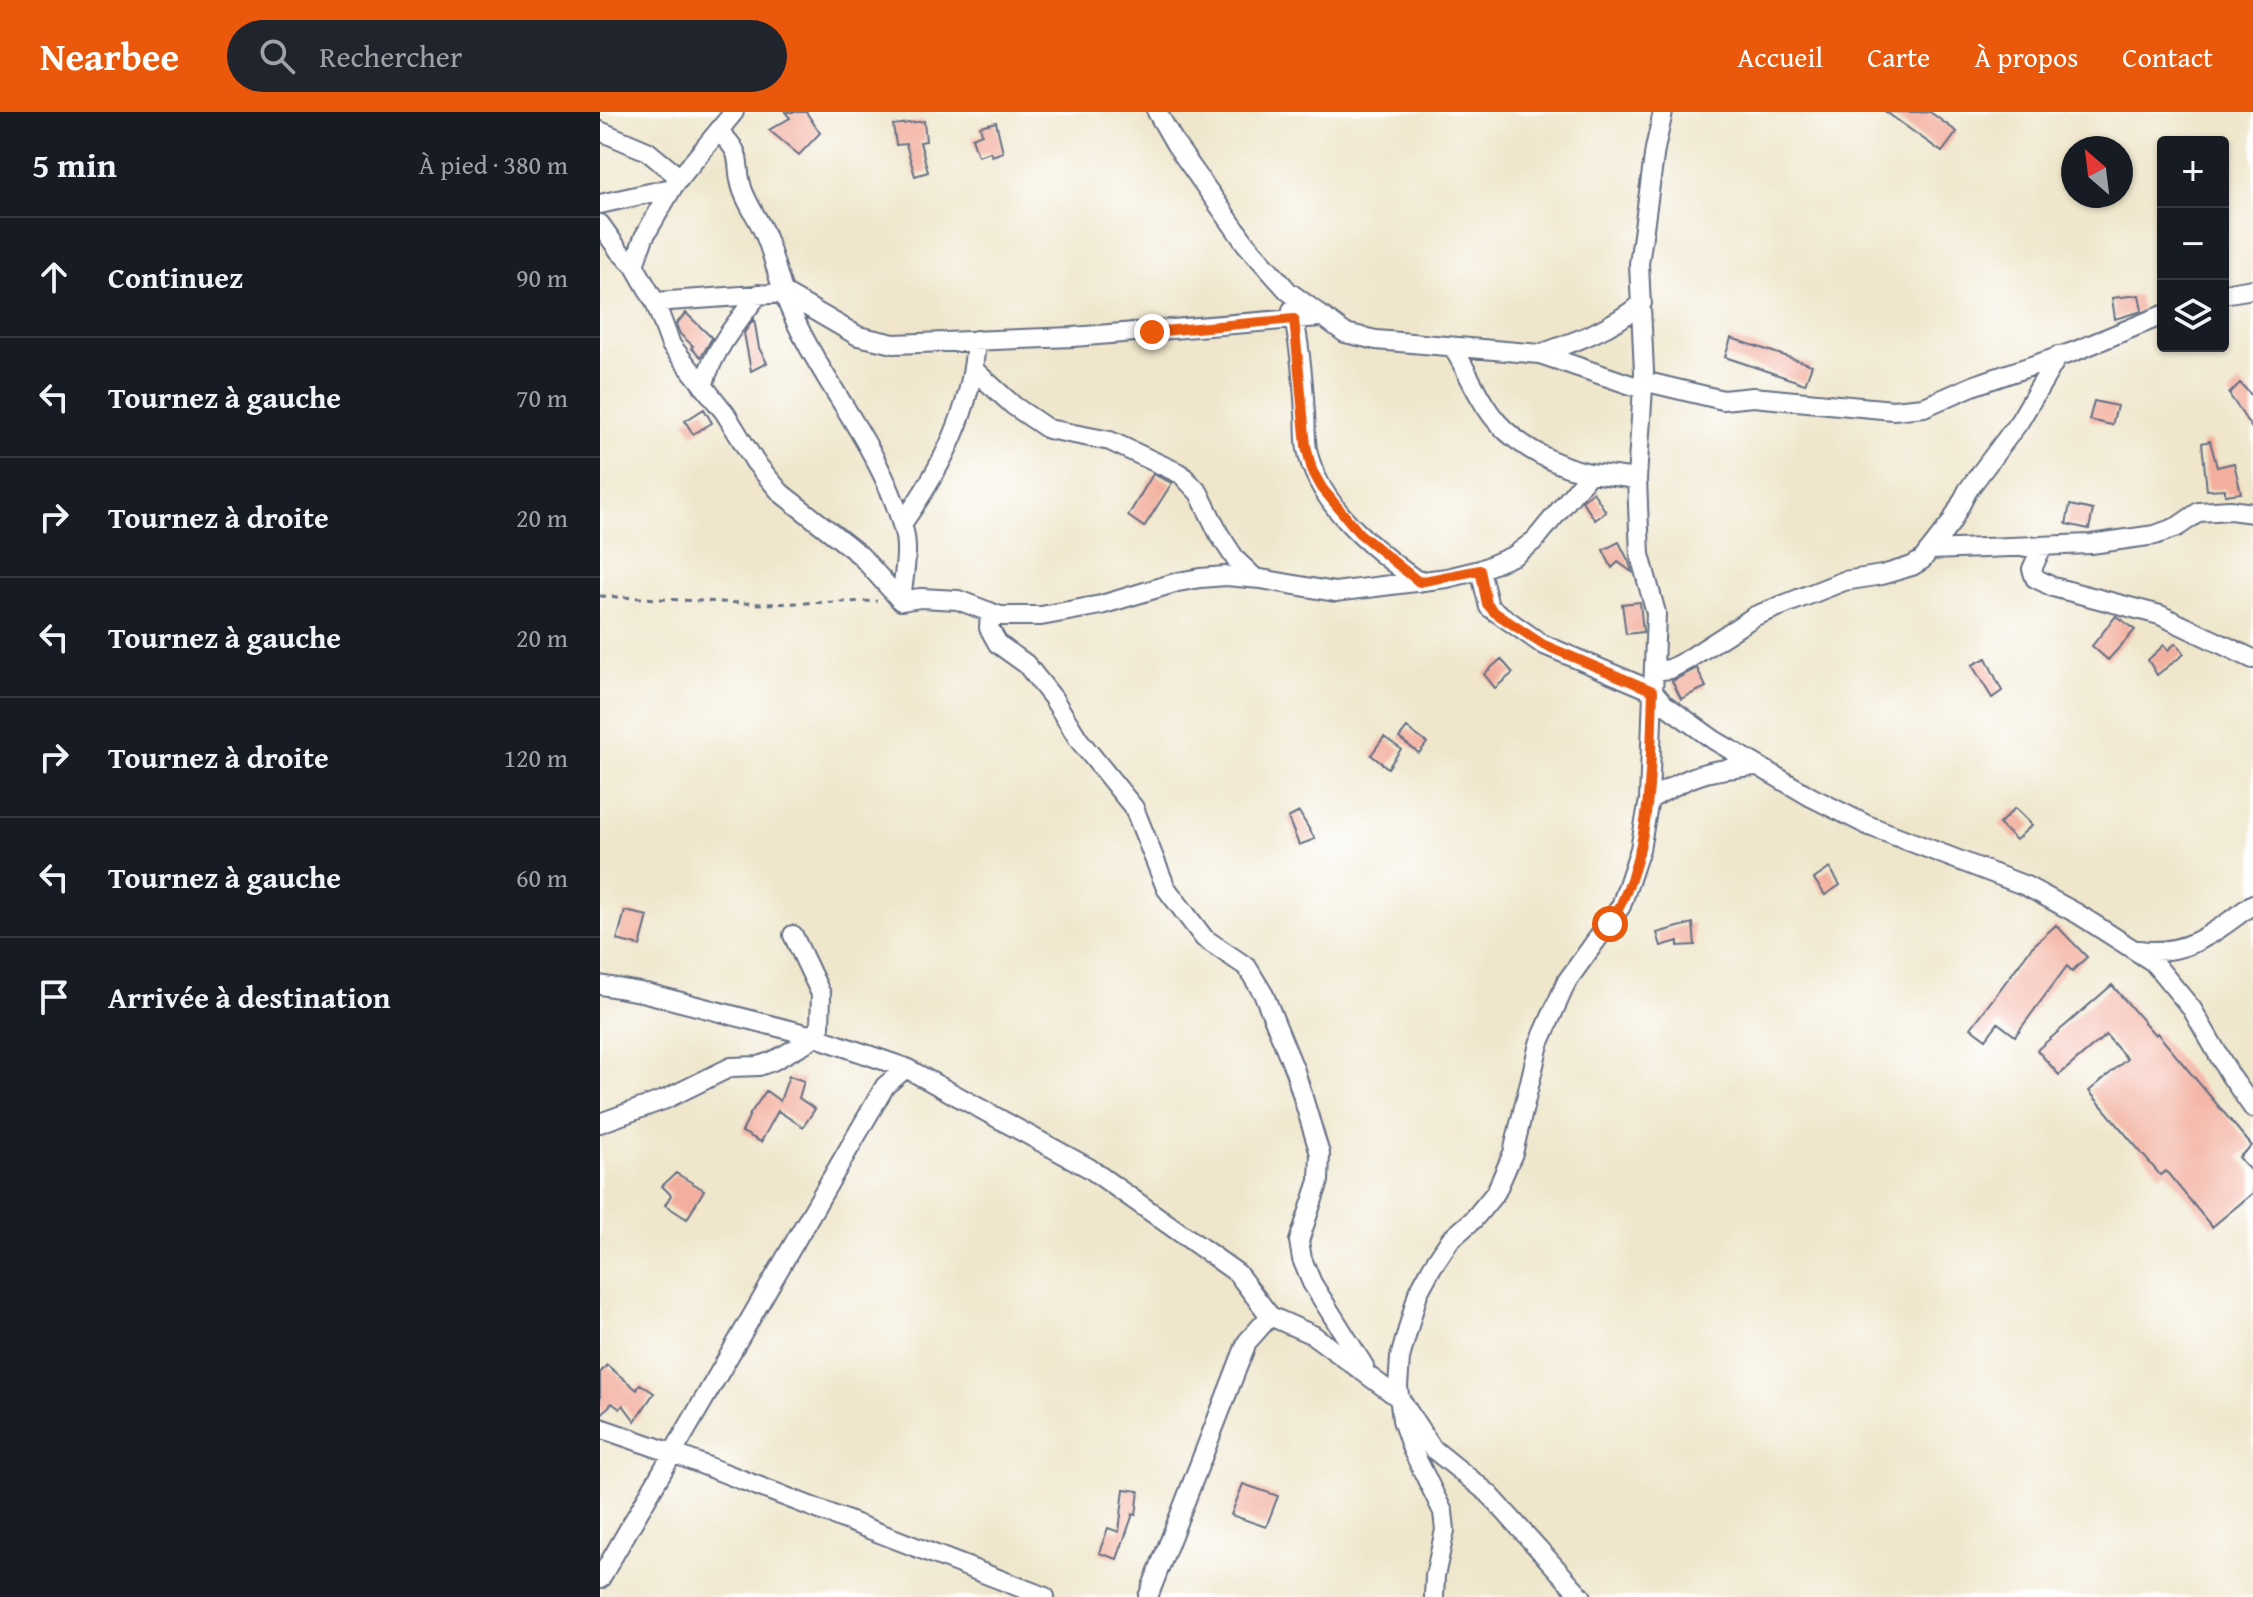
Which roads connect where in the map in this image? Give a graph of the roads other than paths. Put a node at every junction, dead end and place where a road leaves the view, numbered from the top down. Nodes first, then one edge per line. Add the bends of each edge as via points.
1 (734, 112) edge
2 (1157, 112) edge
3 (1663, 112) edge
4 (600, 131) edge
5 (719, 132) junction
6 (676, 183) junction
7 (600, 204) edge
8 (600, 224) edge
9 (634, 265) junction
10 (2253, 289) edge
11 (1288, 291) junction
12 (784, 293) junction
13 (2229, 293) edge
14 (759, 294) junction
15 (655, 302) junction
16 (1642, 303) junction
17 (1320, 317) junction
18 (2157, 317) edge
19 (1294, 319) junction
20 (976, 340) junction
21 (1453, 348) junction
22 (1540, 354) junction
23 (2058, 356) junction
24 (974, 370) junction
25 (1643, 385) junction
26 (703, 386) junction
27 (1590, 473) junction
28 (1637, 479) junction
29 (2253, 513) edge
30 (902, 524) junction
31 (2042, 547) junction
32 (1930, 550) junction
33 (1480, 570) junction
34 (1255, 578) junction
35 (1419, 582) junction
36 (901, 601) junction
37 (990, 612) junction
38 (2253, 659) edge
39 (1654, 671) junction
40 (1653, 691) junction
41 (1758, 766) junction
42 (1649, 800) junction
43 (2253, 904) edge
44 (793, 935) dead end
45 (2135, 950) junction
46 (600, 985) edge
47 (813, 1036) junction
48 (906, 1068) junction
49 (2253, 1108) edge
50 (600, 1123) edge
51 (1270, 1316) junction
52 (1376, 1380) junction
53 (1400, 1399) junction
54 (600, 1428) edge
55 (673, 1453) junction
56 (600, 1579) edge
57 (1045, 1597) edge
58 (1148, 1597) edge
59 (1434, 1597) edge
60 (1582, 1597) edge

1 - 5 street
2 - 11 street via 1246,244
3 - 16 street via 1641,245
4 - 6 street via 647,151
5 - 6 street
5 - 12 street via 737,153 740,183 765,234
6 - 7 street
6 - 9 street
8 - 9 street
9 - 15 street
10 - 13 street
11 - 17 street
11 - 19 street
12 - 14 street
12 - 20 street via 858,336 894,344
12 - 30 street via 801,333 867,439
14 - 15 street
14 - 26 street via 723,339
15 - 26 street via 671,345
16 - 22 street via 1596,333
16 - 25 street
17 - 19 street
17 - 21 street via 1360,338
18 - 23 street
19 - 20 street
19 - 35 street via 1312,470 1359,533
20 - 24 street
21 - 22 street
21 - 27 street via 1499,424 1533,449
22 - 25 street
23 - 25 street via 1934,405 1893,410 1753,397 1723,400
23 - 32 street
24 - 30 street via 950,442
24 - 34 street via 1048,429 1110,441 1181,474 1199,493 1236,560
25 - 28 street
26 - 36 street via 781,493 860,555
27 - 28 street
27 - 33 street via 1535,540
28 - 39 street via 1640,555 1656,613
29 - 31 street via 2199,512 2155,535
30 - 36 street
31 - 32 street
31 - 38 street via 2032,569 2038,580 2160,615
32 - 39 street via 1912,566 1844,581 1755,616 1687,660
33 - 35 street
33 - 40 street via 1487,604 1494,612 1542,644
34 - 35 street via 1335,592
34 - 37 street via 1178,582 1046,616
36 - 37 street via 958,600
37 - 52 street via 989,628 998,644 1026,664 1134,808 1166,888 1204,938 1247,967 1264,995 1320,1154 1319,1181 1299,1241 1304,1268
39 - 40 street
40 - 41 street via 1714,740
40 - 42 street
41 - 42 street via 1716,768
41 - 45 street via 1867,825 2026,886
42 - 53 street via 1621,906 1567,981 1539,1044 1513,1153 1496,1192 1450,1240 1418,1293 1400,1358
43 - 45 street via 2178,950
44 - 47 street via 821,994 820,1027
45 - 49 street via 2153,962 2192,1009
46 - 47 street
47 - 48 street
47 - 50 street via 773,1061 731,1067
48 - 51 street via 1089,1168 1237,1273
48 - 55 street via 885,1086
51 - 52 street via 1313,1335
51 - 58 street via 1247,1342
52 - 53 street
53 - 59 street via 1412,1449 1443,1512
53 - 60 street via 1432,1448 1489,1494
54 - 55 street
55 - 56 street
55 - 57 street

